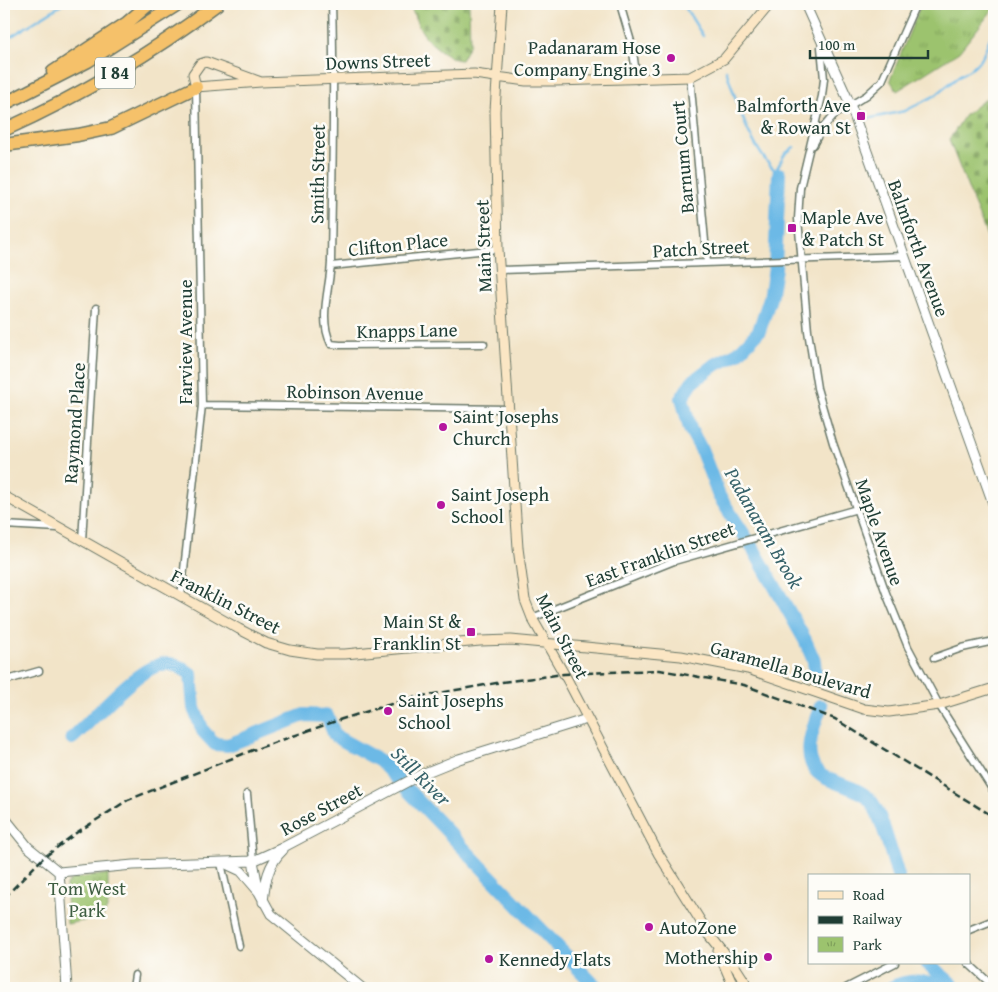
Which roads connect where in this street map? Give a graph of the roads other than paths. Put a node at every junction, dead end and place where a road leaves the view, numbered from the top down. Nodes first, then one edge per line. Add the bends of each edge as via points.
1 (149, 4) edge
2 (178, 4) edge
3 (217, 4) edge
4 (332, 4) edge
5 (502, 4) edge
6 (620, 4) edge
7 (770, 4) edge
8 (805, 4) edge
9 (916, 4) edge
10 (820, 38) junction
11 (690, 77) junction
12 (496, 78) junction
13 (334, 80) junction
14 (637, 80) junction
15 (261, 82) junction
16 (196, 87) junction
17 (5, 103) edge
18 (850, 104) junction
19 (4, 130) edge
20 (4, 145) edge
21 (807, 157) junction
22 (498, 248) junction
23 (904, 256) junction
24 (801, 259) junction
25 (706, 263) junction
26 (331, 266) junction
27 (499, 270) junction
28 (96, 308) dead end
29 (331, 344) joint
30 (484, 344) dead end
31 (202, 405) junction
32 (508, 409) junction
33 (4, 496) edge
34 (994, 506) edge
35 (857, 509) junction
36 (4, 525) edge
37 (58, 528) junction
38 (82, 541) junction
39 (181, 597) junction
40 (532, 618) junction
41 (994, 642) edge
42 (546, 644) junction
43 (934, 658) dead end
44 (39, 671) dead end
45 (4, 681) edge
46 (994, 688) edge
47 (938, 705) junction
48 (587, 719) junction
49 (994, 792) edge
50 (247, 794) dead end
51 (4, 817) edge
52 (287, 846) junction
53 (253, 860) junction
54 (221, 863) junction
55 (58, 872) junction
56 (259, 892) junction
57 (263, 902) junction
58 (994, 920) edge
59 (970, 930) edge
60 (239, 946) dead end
61 (717, 946) junction
62 (893, 964) edge
63 (969, 964) edge
64 (135, 975) dead end
65 (994, 987) edge
66 (66, 988) edge
67 (134, 988) edge
68 (362, 988) edge
69 (734, 988) edge
70 (749, 988) edge
71 (846, 988) edge

1 - 17 highway via 113,32
2 - 17 highway, I 84 via 88,61
3 - 19 highway, I 84 via 109,76
4 - 13 street, Smith Street
5 - 12 main road, Main Street
6 - 14 street via 632,45
7 - 11 main road via 724,59
8 - 10 street, Balmforth Avenue
9 - 18 street via 882,81 867,95
10 - 18 street, Balmforth Avenue
10 - 21 street via 824,60 822,96
11 - 14 main road, Downs Street
11 - 25 street, Barnum Court
12 - 13 main road, Downs Street via 474,74
12 - 14 main road, Downs Street
12 - 22 main road, Main Street
13 - 15 main road, Downs Street
13 - 26 street, Smith Street
15 - 16 main road, Downs Street
15 - 16 main road, Downs Street via 206,62 200,64 193,74
16 - 20 highway via 111,128
16 - 31 street, Farview Avenue
18 - 21 street via 821,130
18 - 23 street, Balmforth Avenue
21 - 24 street, Maple Avenue via 798,219
22 - 26 street, Clifton Place
22 - 27 main road, Main Street
23 - 24 street, Patch Street
23 - 34 street, Balmforth Avenue
24 - 25 street, Patch Street
24 - 35 street, Maple Avenue via 817,388
25 - 27 street, Patch Street
26 - 29 street, Smith Street via 325,320
27 - 32 main road, Main Street
28 - 38 street, Raymond Place
29 - 30 street, Knapps Lane
31 - 32 street, Robinson Avenue
31 - 39 street, Farview Avenue
32 - 40 main road, Main Street via 520,576
33 - 37 main road, Franklin Street
35 - 40 street, East Franklin Street via 740,541 644,573
35 - 47 street, Maple Avenue via 908,647
36 - 37 street
37 - 38 main road, Franklin Street
38 - 39 main road, Franklin Street
39 - 42 main road, Franklin Street via 266,643 317,654 480,641
40 - 42 main road, Main Street
41 - 43 street via 968,646
42 - 47 main road, Garamella Boulevard via 721,662 787,681 864,709 889,712
42 - 48 main road, Main Street
44 - 45 street
46 - 47 main road, Garamella Boulevard
47 - 49 street, Maple Avenue
48 - 52 street, Rose Street via 459,759 422,774
48 - 61 main road, Main Street via 658,853
50 - 53 street
51 - 55 street via 28,848
52 - 53 street, Rose Street
52 - 57 street via 271,865
53 - 54 street, Rose Street
53 - 56 street
54 - 55 street, Rose Street via 133,864
54 - 56 street via 241,871
54 - 60 street
55 - 66 street
56 - 57 street
57 - 68 street via 287,930
58 - 59 street
61 - 69 main road, Main Street
61 - 70 main road, Main Street
62 - 71 street
63 - 65 street
64 - 67 street

